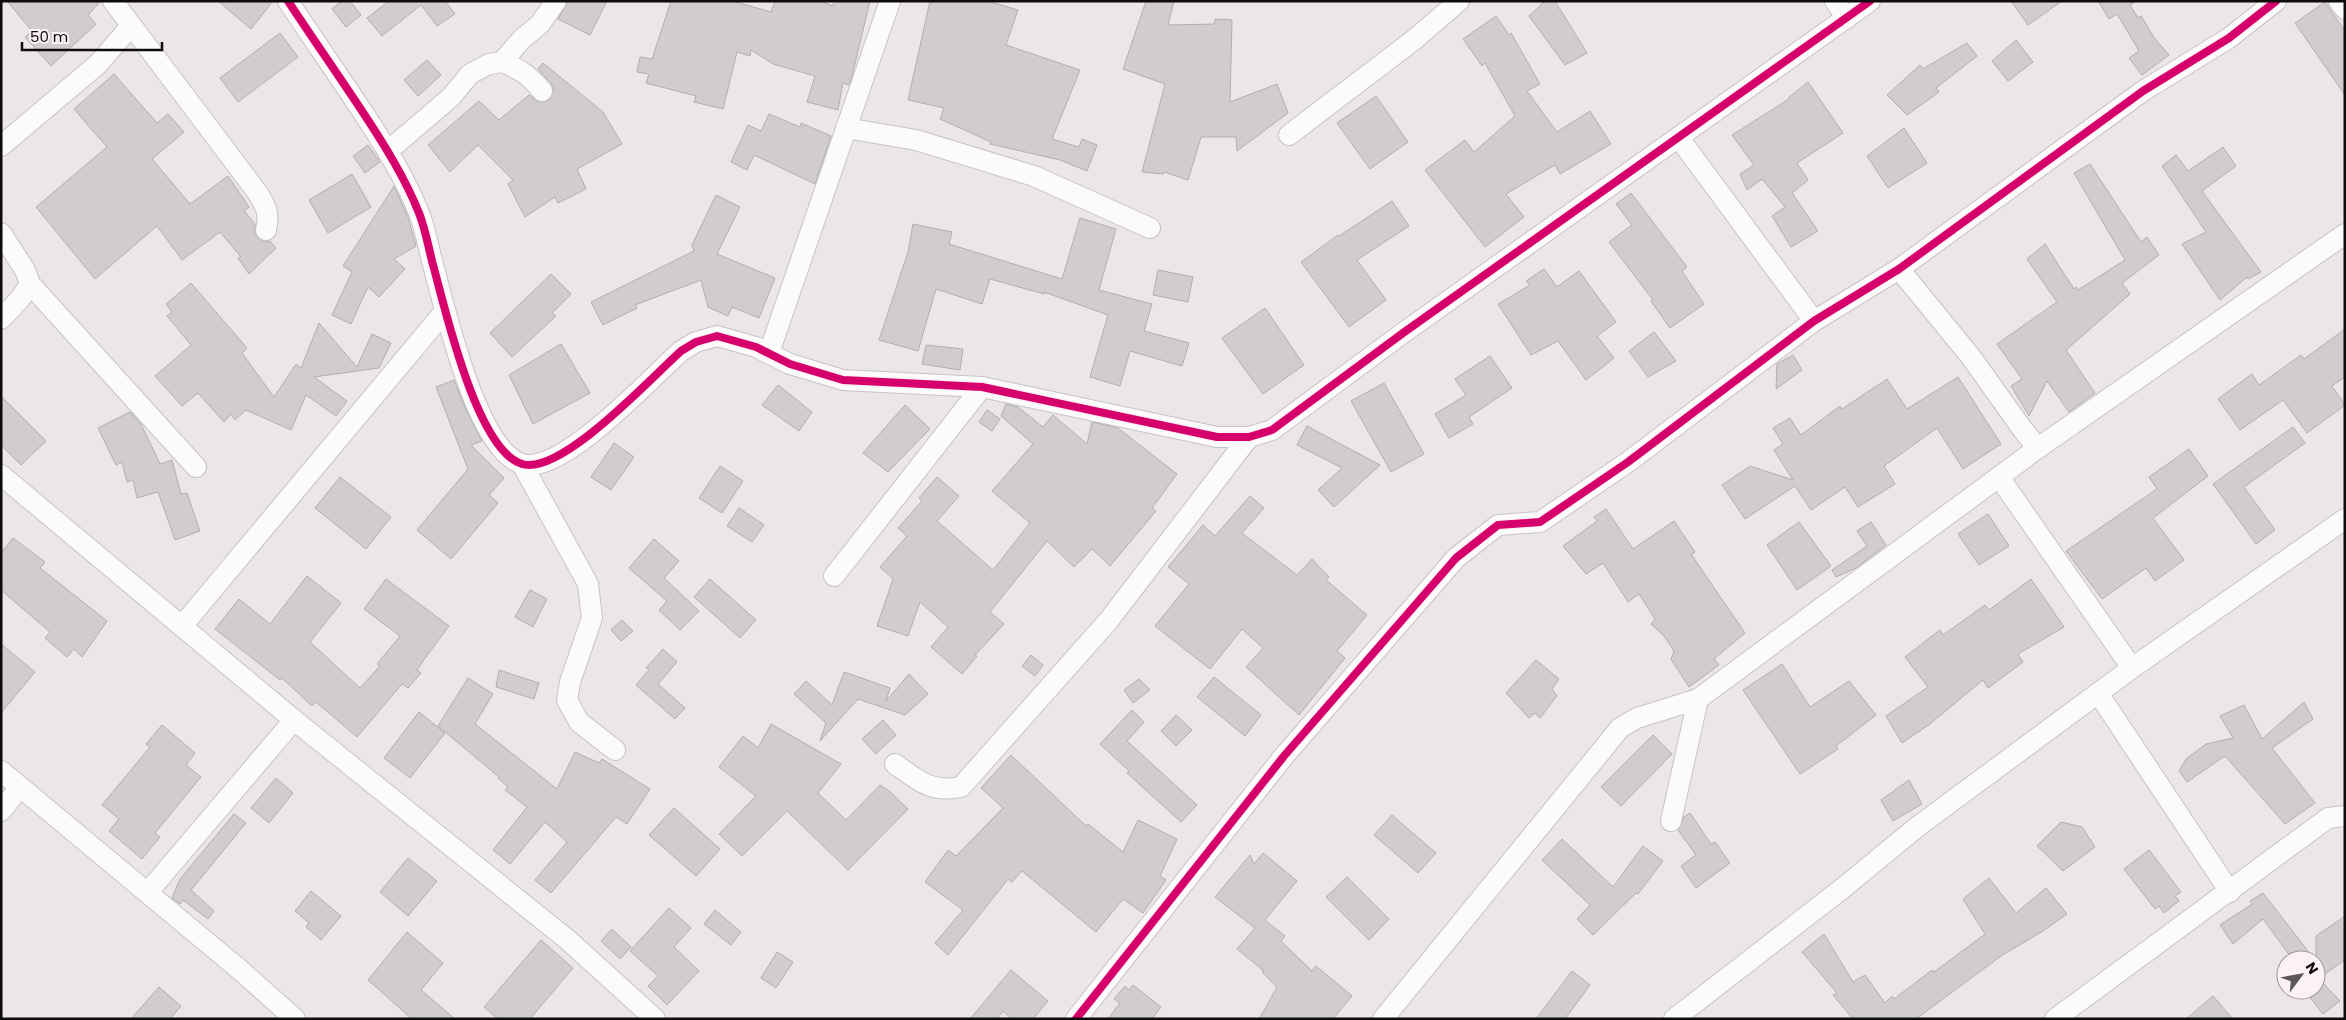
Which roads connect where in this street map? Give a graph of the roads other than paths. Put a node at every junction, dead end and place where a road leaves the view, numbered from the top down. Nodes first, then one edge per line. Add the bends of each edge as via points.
1 (288, 1) edge
2 (556, 1) edge
3 (890, 1) edge
4 (1459, 1) edge
5 (1835, 1) edge
6 (1870, 1) edge
7 (2276, 1) edge
8 (2339, 1) edge
9 (114, 2) edge
10 (2345, 9) edge
11 (1847, 18) junction
12 (131, 26) junction
13 (502, 62) junction
14 (542, 91) dead end
15 (846, 128) junction
16 (1288, 135) dead end
17 (1679, 138) junction
18 (1, 146) edge
19 (388, 151) junction
20 (1150, 228) dead end
21 (266, 230) dead end
22 (1, 233) edge
23 (2345, 234) edge
24 (1899, 269) junction
25 (30, 284) junction
26 (445, 311) junction
27 (1, 319) edge
28 (1814, 321) junction
29 (769, 353) junction
30 (982, 387) junction
31 (1249, 437) junction
32 (2038, 448) junction
33 (522, 464) junction
34 (196, 467) dead end
35 (1, 475) edge
36 (1999, 477) junction
37 (2345, 519) edge
38 (834, 576) dead end
39 (182, 626) junction
40 (2132, 668) junction
41 (2098, 694) junction
42 (1698, 700) junction
43 (294, 720) junction
44 (615, 750) dead end
45 (895, 764) dead end
46 (1, 771) edge
47 (20, 787) junction
48 (1, 811) edge
49 (2345, 816) edge
50 (1671, 821) dead end
51 (148, 892) junction
52 (2230, 892) junction
53 (295, 1019) edge
54 (655, 1019) edge
55 (1076, 1019) edge
56 (1383, 1019) edge
57 (1674, 1019) edge
58 (2056, 1019) edge

1 - 19 street
2 - 13 street via 540,24 522,38
3 - 15 street
4 - 16 street via 1415,39
5 - 11 street
6 - 11 street
7 - 24 street via 2229,38 2136,96
8 - 10 street
9 - 12 street
11 - 17 street
12 - 18 street via 98,64
12 - 21 street via 257,192 270,217
13 - 14 street via 524,72
13 - 19 street via 482,66 470,74 451,97
15 - 20 street via 916,140 1034,176
15 - 29 street
17 - 28 street
17 - 31 street via 1272,430
19 - 26 street via 419,214
22 - 25 street via 25,270
23 - 32 street
24 - 28 street
24 - 32 street via 1972,358
25 - 27 street
25 - 34 street
26 - 33 street via 451,338 475,403 495,439 511,458
26 - 39 street
28 - 55 street via 1628,462 1540,522 1498,526 1456,558 1284,756
29 - 30 street via 790,364 843,380
29 - 33 street via 717,336 696,342 681,351 584,440 537,465
30 - 31 street via 1217,437
30 - 38 street
31 - 45 street via 1109,620 961,787 944,790 921,782
32 - 36 street
33 - 44 street via 588,584 592,618 567,700 579,722
35 - 39 street
36 - 40 street
36 - 42 street
37 - 40 street
39 - 43 street
40 - 41 street
41 - 52 street
41 - 57 street via 1918,827
42 - 50 street
42 - 56 street via 1637,718 1620,728
43 - 51 street
43 - 54 street via 568,940
46 - 47 street
47 - 48 street
47 - 51 street
49 - 52 street via 2328,818
51 - 53 street
52 - 58 street

